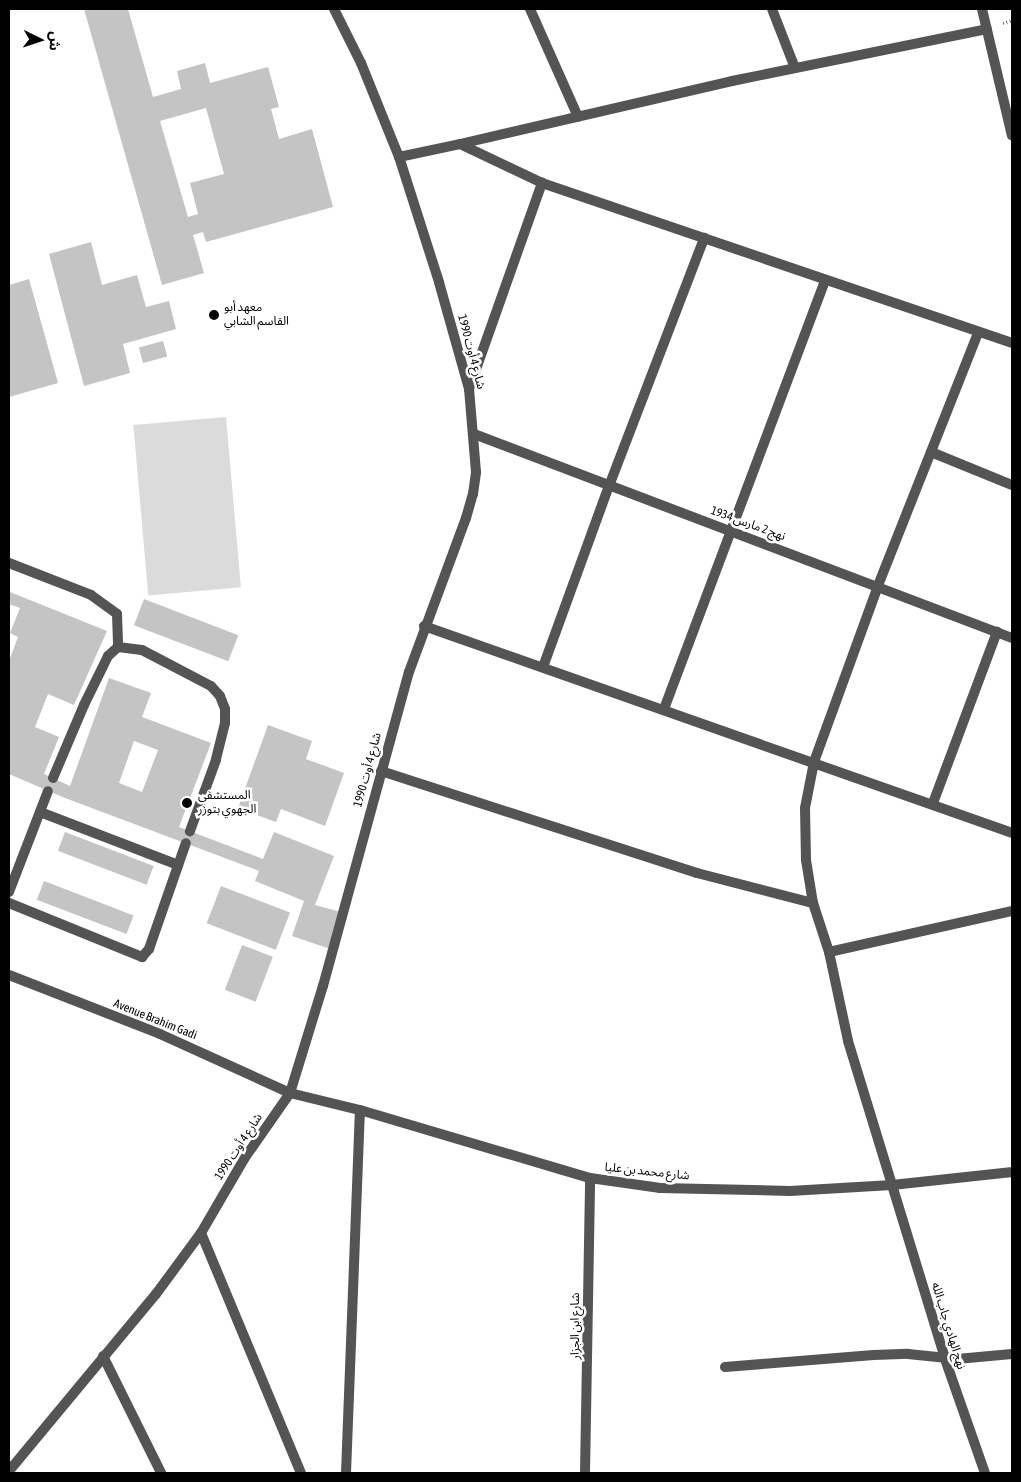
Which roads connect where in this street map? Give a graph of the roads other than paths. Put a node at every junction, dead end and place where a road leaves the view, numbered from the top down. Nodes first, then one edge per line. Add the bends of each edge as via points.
1 (334, 9) edge
2 (530, 9) edge
3 (772, 9) edge
4 (982, 9) edge
5 (987, 29) junction
6 (795, 68) junction
7 (578, 116) junction
8 (1012, 136) edge
9 (460, 144) junction
10 (399, 157) junction
11 (542, 183) junction
12 (704, 238) junction
13 (826, 281) junction
14 (978, 332) junction
15 (1012, 343) edge
16 (470, 389) junction
17 (474, 434) junction
18 (931, 452) junction
19 (1012, 485) edge
20 (609, 486) junction
21 (730, 531) junction
22 (9, 563) edge
23 (878, 586) junction
24 (424, 626) junction
25 (996, 632) junction
26 (1012, 638) edge
27 (118, 647) junction
28 (543, 667) junction
29 (664, 709) junction
30 (814, 762) junction
31 (381, 771) junction
32 (53, 778) dead end
33 (48, 791) dead end
34 (933, 803) junction
35 (40, 812) junction
36 (190, 831) dead end
37 (1012, 833) edge
38 (186, 843) dead end
39 (178, 865) junction
40 (9, 892) edge
41 (9, 903) edge
42 (813, 903) junction
43 (1012, 911) edge
44 (829, 952) junction
45 (10, 979) edge
46 (290, 1093) junction
47 (360, 1110) junction
48 (1012, 1172) edge
49 (590, 1178) junction
50 (892, 1185) junction
51 (201, 1233) junction
52 (1012, 1354) edge
53 (103, 1356) junction
54 (945, 1359) junction
55 (725, 1367) dead end
56 (9, 1471) edge
57 (160, 1473) edge
58 (301, 1473) edge
59 (346, 1473) edge
60 (585, 1473) edge
61 (985, 1473) edge

1 - 10 street, شارع 4 أوت 1990 via 361,63
2 - 7 street
3 - 6 street
4 - 5 street
5 - 6 street
5 - 8 street
6 - 7 street
7 - 9 street
9 - 10 street
9 - 11 street
10 - 16 street, شارع 4 أوت 1990 via 440,282
11 - 12 street
11 - 16 street
12 - 13 street
12 - 20 street
13 - 14 street
13 - 21 street
14 - 15 street
14 - 18 street, نهج الهادي جاب الله
16 - 17 street, شارع 4 أوت 1990
17 - 20 street, نهج 2 مارس 1934
17 - 24 street, شارع 4 أوت 1990 via 476,472 473,494
18 - 19 street
18 - 23 street, نهج الهادي جاب الله
20 - 21 street, نهج 2 مارس 1934
20 - 28 street
21 - 23 street, نهج 2 مارس 1934
21 - 29 street
22 - 27 street via 91,595 117,614
23 - 25 street, نهج 2 مارس 1934
23 - 30 street, نهج الهادي جاب الله
24 - 28 street
24 - 31 street, شارع 4 أوت 1990
25 - 26 street, نهج 2 مارس 1934
25 - 34 street
27 - 32 street via 108,656
27 - 36 street via 142,650 211,686 220,696 226,723
28 - 29 street
29 - 30 street
30 - 34 street
30 - 42 street, نهج الهادي جاب الله via 805,808 806,860
31 - 42 street via 697,873
31 - 46 street, شارع 4 أوت 1990
33 - 35 street
34 - 37 street
35 - 39 street
35 - 40 street
38 - 39 street
39 - 41 street via 149,949 142,957
42 - 44 street, نهج الهادي جاب الله
43 - 44 street
44 - 50 street, نهج الهادي جاب الله via 848,1041
45 - 46 street, Avenue Brahim Gadi via 160,1034
46 - 47 street, شارع محمد بن عليا
46 - 51 street, شارع 4 أوت 1990 via 244,1159
47 - 49 street, شارع محمد بن عليا
47 - 59 street
48 - 50 street, شارع محمد بن عليا
49 - 50 street, شارع محمد بن عليا via 660,1188 790,1191
49 - 60 street, شارع ابن الجزار
50 - 54 street, نهج الهادي جاب الله
51 - 53 street, شارع 4 أوت 1990 via 156,1294
51 - 58 street
52 - 54 street
53 - 56 street, شارع 4 أوت 1990
53 - 57 street
54 - 55 street via 908,1354 874,1355
54 - 61 street, نهج الهادي جاب الله

